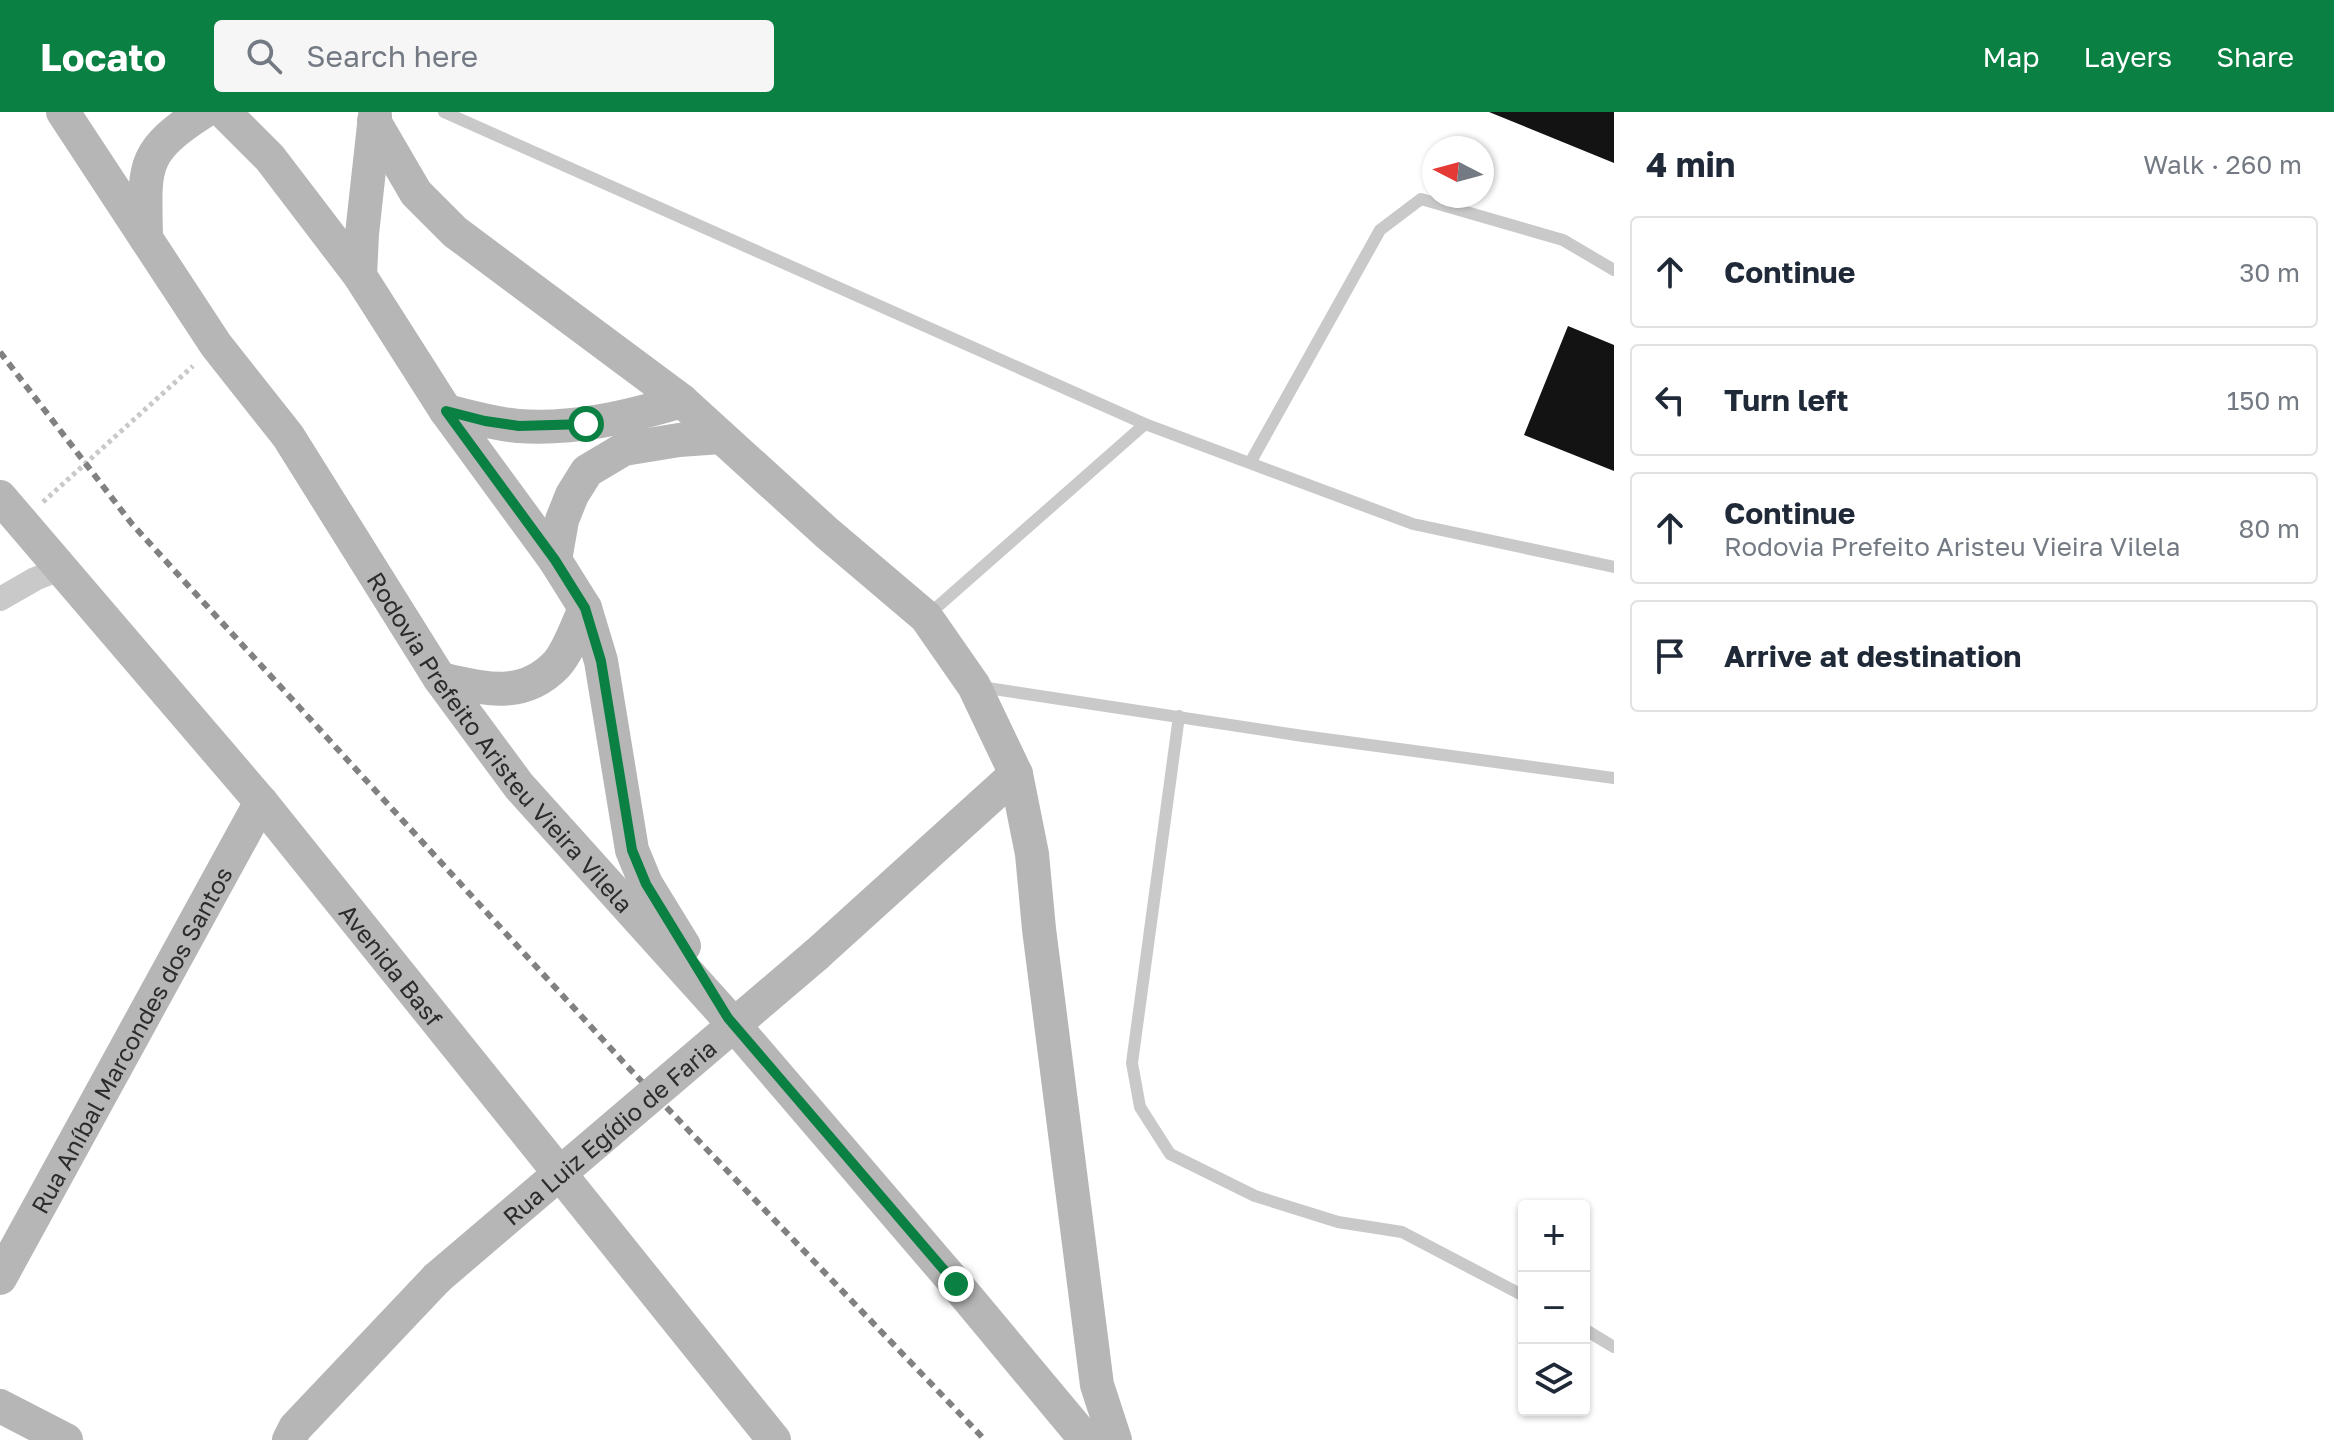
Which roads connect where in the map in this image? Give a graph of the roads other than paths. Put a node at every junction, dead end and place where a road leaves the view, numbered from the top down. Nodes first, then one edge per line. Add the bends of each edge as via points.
1 (63, 112) edge
2 (203, 112) edge
3 (224, 112) edge
4 (444, 112) edge
5 (375, 116) edge
6 (146, 238) junction
7 (1614, 270) edge
8 (360, 276) junction
9 (682, 401) junction
10 (446, 411) junction
11 (1145, 424) junction
12 (721, 437) junction
13 (1250, 463) junction
14 (11, 509) edge
15 (555, 560) junction
16 (1614, 567) edge
17 (62, 568) junction
18 (0, 599) edge
19 (585, 608) junction
20 (926, 617) junction
21 (440, 679) junction
22 (974, 686) junction
23 (1179, 716) junction
24 (1016, 774) junction
25 (1614, 778) edge
26 (261, 802) junction
27 (728, 1018) junction
28 (0, 1278) edge
29 (1518, 1293) edge
30 (1590, 1333) edge
31 (1614, 1347) edge
32 (0, 1406) edge
33 (66, 1440) edge
34 (289, 1440) edge
35 (774, 1440) edge
36 (1086, 1440) edge
37 (1115, 1440) edge

1 - 6 main road, Rodovia Prefeito Aristeu Vieira Vilela
2 - 6 main road via 164,140 152,156 146,177
3 - 8 main road via 270,158
4 - 11 lane
5 - 8 main road
5 - 9 main road via 416,193 455,232
6 - 21 main road, Rodovia Prefeito Aristeu Vieira Vilela via 216,345 288,436
7 - 13 lane via 1563,240 1421,199 1380,230
8 - 10 main road
9 - 10 main road via 586,424 519,426
9 - 12 main road
10 - 15 main road
11 - 13 lane
11 - 20 lane
12 - 15 main road via 624,449 587,471 562,520
12 - 20 main road
13 - 16 lane via 1413,524
14 - 17 main road, Avenida Basf
15 - 19 main road
17 - 18 street
17 - 26 main road, Avenida Basf
19 - 21 main road via 558,663 532,684 497,690
19 - 27 main road via 601,661 632,850 646,884
20 - 22 main road
21 - 27 main road, Rodovia Prefeito Aristeu Vieira Vilela via 519,786
22 - 23 lane
22 - 24 main road
23 - 25 lane
23 - 29 lane via 1132,1063 1140,1107 1170,1154 1255,1196 1338,1222 1402,1232
24 - 34 main road, Rua Luiz Egídio de Faria, bridge via 816,955 437,1278
24 - 37 main road via 1032,854 1097,1385
26 - 28 main road, Rua Aníbal Marcondes dos Santos
26 - 35 main road, Avenida Basf
27 - 36 main road, Rodovia Prefeito Aristeu Vieira Vilela
30 - 31 lane
32 - 33 main road

